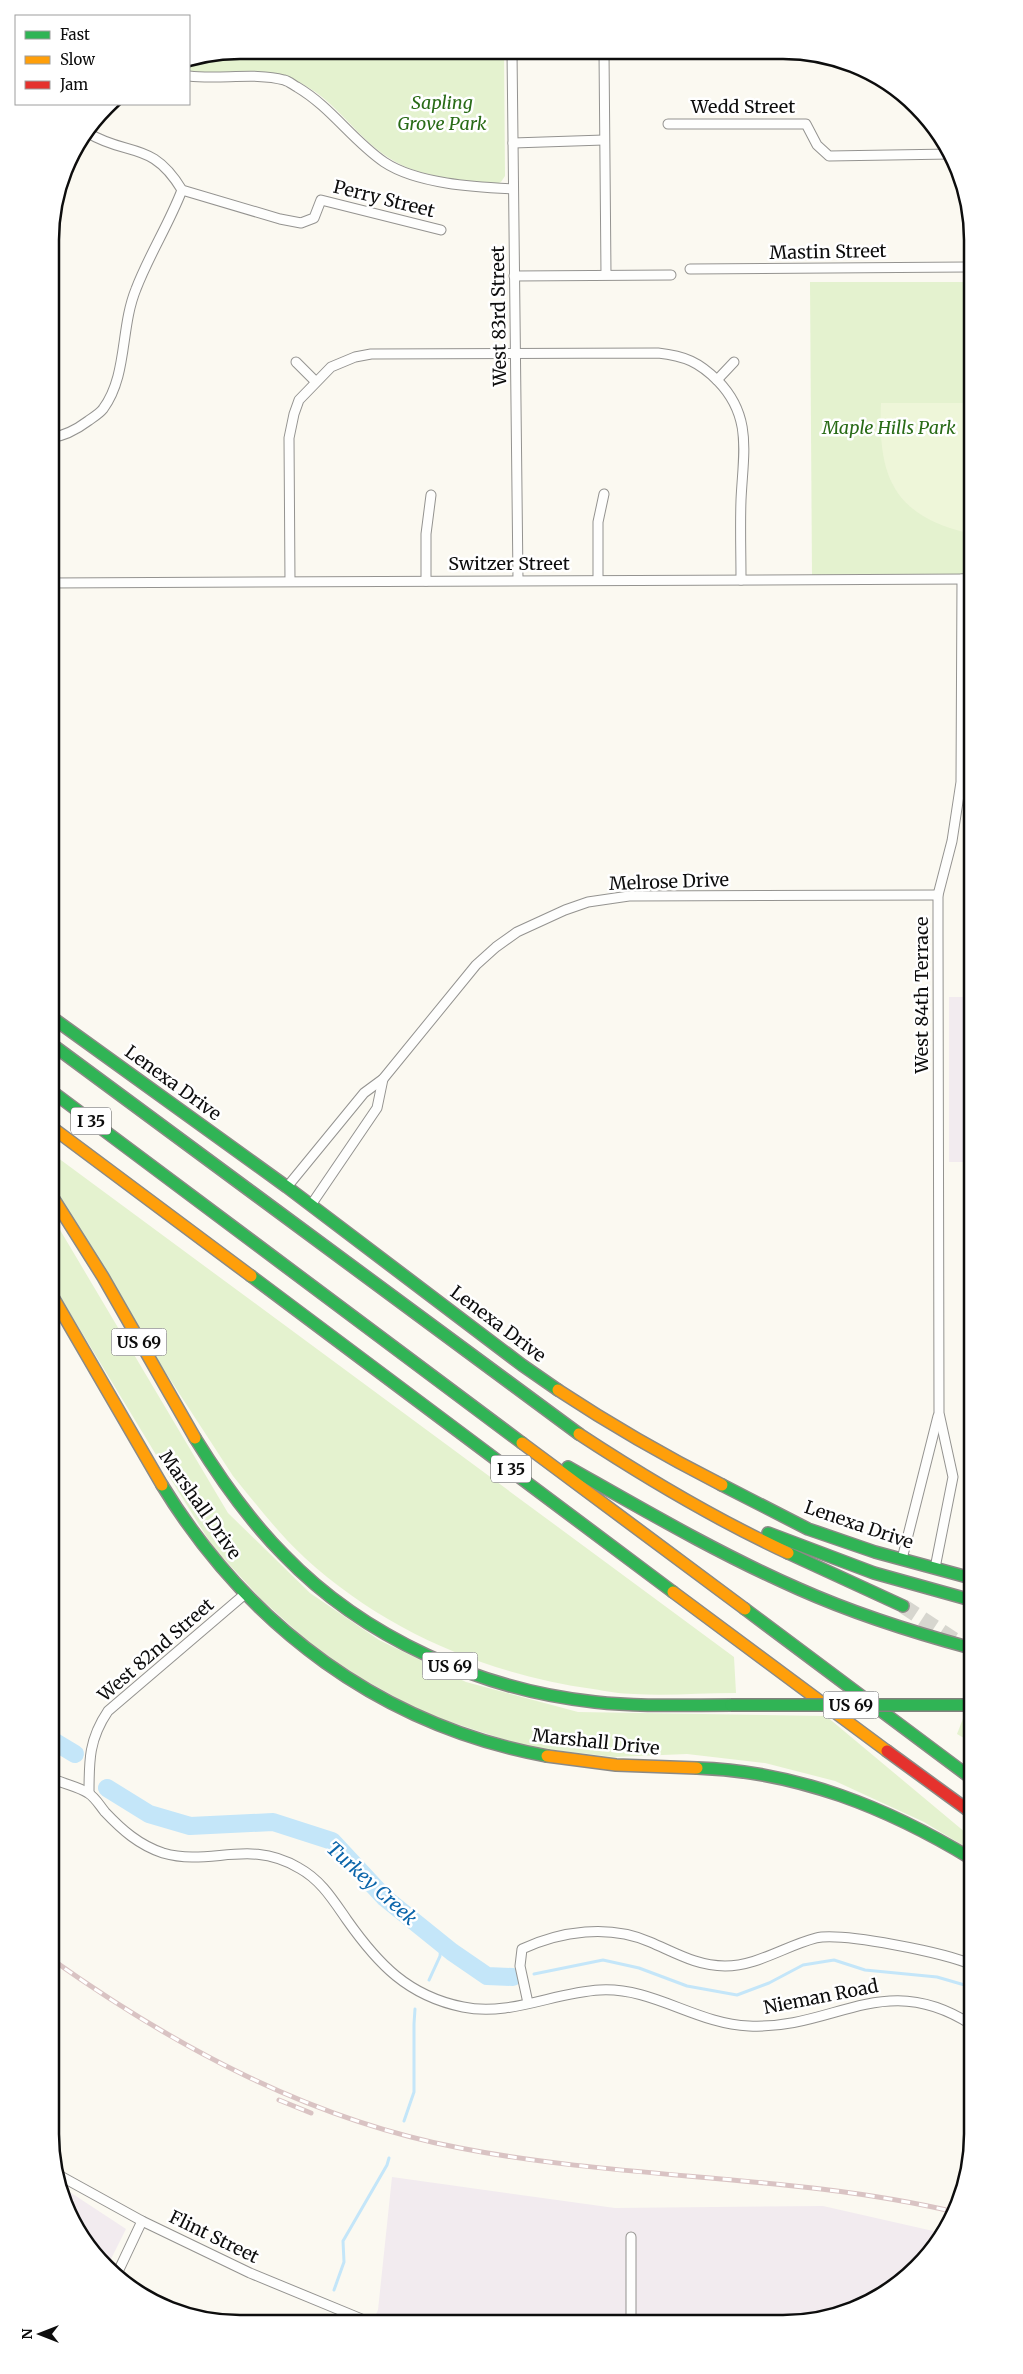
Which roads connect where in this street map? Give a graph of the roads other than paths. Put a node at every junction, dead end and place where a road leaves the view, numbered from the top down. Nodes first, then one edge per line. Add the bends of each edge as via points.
1 (512, 59) edge
2 (604, 59) edge
3 (190, 76) edge
4 (668, 124) dead end
5 (92, 135) edge
6 (604, 140) junction
7 (513, 143) junction
8 (943, 154) edge
9 (513, 189) junction
10 (182, 190) junction
11 (441, 230) dead end
12 (964, 267) edge
13 (690, 270) dead end
14 (606, 274) junction
15 (671, 275) dead end
16 (514, 276) junction
17 (515, 354) junction
18 (296, 362) dead end
19 (734, 362) dead end
20 (717, 380) junction
21 (315, 381) junction
22 (59, 437) edge
23 (431, 494) dead end
24 (604, 494) dead end
25 (964, 579) edge
26 (518, 580) junction
27 (598, 580) junction
28 (741, 580) junction
29 (290, 581) junction
30 (426, 581) junction
31 (59, 583) edge
32 (964, 630) edge
33 (938, 895) junction
34 (59, 1022) edge
35 (59, 1050) edge
36 (383, 1079) junction
37 (59, 1097) edge
38 (59, 1133) edge
39 (287, 1187) junction
40 (311, 1205) junction
41 (59, 1207) edge
42 (59, 1307) edge
43 (939, 1413) junction
44 (517, 1439) junction
45 (631, 1468) junction
46 (902, 1558) junction
47 (935, 1568) junction
48 (964, 1576) edge
49 (245, 1594) junction
50 (964, 1598) edge
51 (903, 1606) tunnel mouth
52 (964, 1646) edge
53 (964, 1705) edge
54 (950, 1763) junction
55 (964, 1770) edge
56 (964, 1773) edge
57 (59, 1781) edge
58 (89, 1793) junction
59 (964, 1807) edge
60 (964, 1855) edge
61 (964, 1963) edge
62 (528, 2003) junction
63 (964, 2021) edge
64 (64, 2178) edge
65 (142, 2220) junction
66 (631, 2237) dead end
67 (119, 2269) edge
68 (352, 2315) edge
69 (631, 2315) edge

1 - 7 street, West 83rd Street
2 - 6 street
3 - 9 street via 285,80 327,108 385,162 413,175 474,187
4 - 8 street, Wedd Street via 806,124 817,145 829,156
5 - 10 street via 157,159 171,172
6 - 7 street
6 - 14 street
7 - 9 street, West 83rd Street
9 - 16 street, West 83rd Street
10 - 11 street, Perry Street via 301,223 314,218 321,200
10 - 22 street via 135,292 116,383 102,410
12 - 13 street, Mastin Street
14 - 15 street
14 - 16 street
16 - 17 street, West 83rd Street
17 - 20 street via 658,353 690,360
17 - 21 street via 370,354 341,362
17 - 26 street, West 83rd Street
18 - 21 street
19 - 20 street
20 - 28 street via 730,394 743,428
21 - 29 street via 299,400 290,429
23 - 30 street via 426,534
24 - 27 street via 598,522
25 - 28 street, Switzer Street
26 - 27 street, Switzer Street
26 - 30 street, Switzer Street
27 - 28 street, Switzer Street
29 - 30 street, Switzer Street
29 - 31 street, Switzer Street
32 - 33 street, West 84th Terrace via 961,782 952,841
33 - 36 street, Melrose Drive via 629,896 588,902 517,932 476,965
33 - 43 street, West 84th Terrace
34 - 39 main road, Lenexa Drive
35 - 45 main road via 558,1420
36 - 39 street, Melrose Drive via 364,1093
36 - 40 street, Melrose Drive via 376,1108
37 - 44 main road, I 35
38 - 59 main road, I 35
39 - 40 main road, Lenexa Drive
40 - 46 main road, Lenexa Drive via 522,1365 603,1420 675,1461 808,1528
41 - 53 main road, US 69, bridge via 184,1419 252,1520 278,1550 328,1594 413,1649 502,1684 593,1702
42 - 49 main road, Marshall Drive via 176,1507
43 - 46 street, West 84th Terrace
43 - 47 street, West 84th Terrace via 953,1477
44 - 52 main road via 710,1546 775,1578 862,1615
44 - 54 main road, I 35
45 - 50 main road via 787,1541 874,1573
45 - 51 main road via 730,1526
46 - 47 main road, Lenexa Drive
47 - 48 main road, Lenexa Drive
49 - 58 street, West 82nd Street via 108,1711 93,1737
49 - 60 main road, Marshall Drive via 280,1628 346,1677 398,1707 480,1740 557,1759 612,1765 716,1769 801,1782 842,1794 893,1815
54 - 55 main road
54 - 56 main road, I 35
57 - 58 street, Nieman Road
58 - 62 street, Nieman Road via 129,1836 164,1853 183,1856 253,1852 300,1868 326,1889 379,1961 398,1978 430,1997 475,2009
61 - 62 street via 927,1952 834,1937 793,1945 745,1964 711,1966 630,1934 595,1931 538,1942 522,1949 520,1966
62 - 63 street, Nieman Road via 585,1991 627,1991 712,2021 774,2026 874,2002 900,2000 942,2009
64 - 65 street, Flint Street
65 - 67 street
65 - 68 street, Flint Street via 250,2273
66 - 69 street

